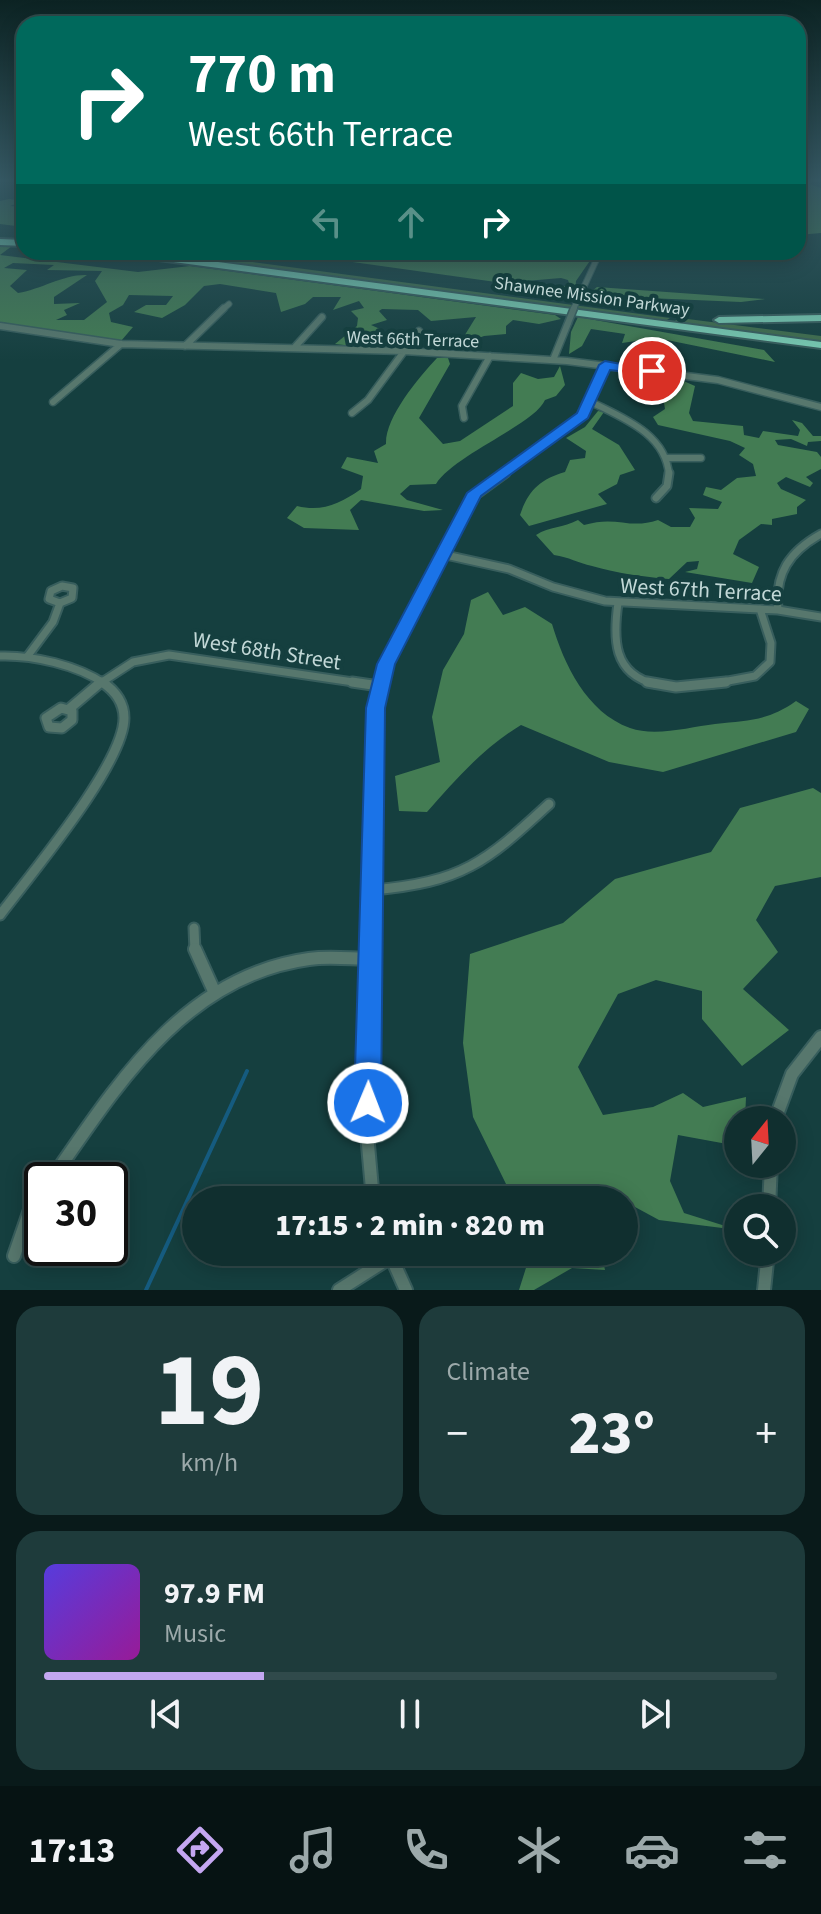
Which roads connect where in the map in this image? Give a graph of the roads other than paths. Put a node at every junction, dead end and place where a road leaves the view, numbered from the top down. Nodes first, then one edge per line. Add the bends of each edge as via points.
1 (182, 260) edge
2 (258, 260) edge
3 (596, 260) edge
4 (229, 304) dead end
5 (322, 317) dead end
6 (821, 318) edge
7 (719, 320) junction
8 (0, 326) edge
9 (419, 331) dead end
10 (743, 334) junction
11 (821, 334) edge
12 (121, 344) junction
13 (821, 345) edge
14 (185, 346) junction
15 (294, 348) junction
16 (404, 351) junction
17 (821, 353) edge
18 (490, 356) junction
19 (553, 360) junction
20 (605, 365) junction
21 (53, 402) dead end
22 (591, 402) junction
23 (821, 407) edge
24 (352, 413) dead end
25 (464, 418) dead end
26 (666, 458) junction
27 (701, 458) dead end
28 (656, 498) dead end
29 (821, 534) edge
30 (441, 554) junction
31 (60, 603) dead end
32 (618, 603) junction
33 (760, 609) junction
34 (778, 610) junction
35 (821, 617) edge
36 (0, 656) edge
37 (27, 657) junction
38 (101, 680) junction
39 (379, 686) junction
40 (69, 709) dead end
41 (549, 804) dead end
42 (373, 890) junction
43 (0, 915) edge
44 (194, 928) dead end
45 (371, 959) junction
46 (214, 991) junction
47 (821, 1037) edge
48 (780, 1106) edge
49 (64, 1162) edge
50 (372, 1186) edge
51 (24, 1227) edge
52 (14, 1256) dead end
53 (374, 1266) edge
54 (395, 1266) edge
55 (767, 1266) edge
56 (339, 1290) edge
57 (406, 1290) edge
58 (764, 1290) edge

1 - 10 highway, Shawnee Mission Parkway
2 - 7 highway, Shawnee Mission Parkway
3 - 19 street, bridge
4 - 14 street
5 - 15 street
6 - 7 highway
7 - 11 highway, Shawnee Mission Parkway
8 - 12 street, West 66th Terrace
9 - 16 street
10 - 13 highway, Shawnee Mission Parkway
10 - 17 highway
12 - 14 street, West 66th Terrace
12 - 21 street
14 - 15 street, West 66th Terrace
15 - 16 street, West 66th Terrace
16 - 18 street, West 66th Terrace
16 - 24 street
18 - 19 street, West 66th Terrace
18 - 25 street via 462,406
19 - 20 street, West 66th Terrace
20 - 22 street
20 - 23 street, West 66th Terrace via 718,380
22 - 26 street via 632,423
22 - 30 street via 576,422 475,493
26 - 27 street
26 - 28 street via 667,488
29 - 34 street via 784,561 776,584
30 - 32 street, West 67th Terrace
30 - 39 street
31 - 37 street
32 - 33 street, West 67th Terrace
32 - 33 street via 617,655 634,674 675,688 761,673 772,649
33 - 34 street, West 67th Terrace
34 - 35 street, West 67th Terrace
36 - 37 street
37 - 38 street
38 - 39 street, West 68th Street via 134,662 172,653
38 - 40 street, West 68th Street
38 - 43 street via 118,697 122,710 118,745
39 - 42 street
41 - 42 street via 506,847 466,873 423,886
42 - 45 street
44 - 46 street via 195,951
45 - 46 street via 307,959 266,967
45 - 50 street via 367,1134
46 - 49 street via 149,1046
47 - 48 street via 792,1074
51 - 52 street
53 - 56 street
54 - 57 street
55 - 58 street

